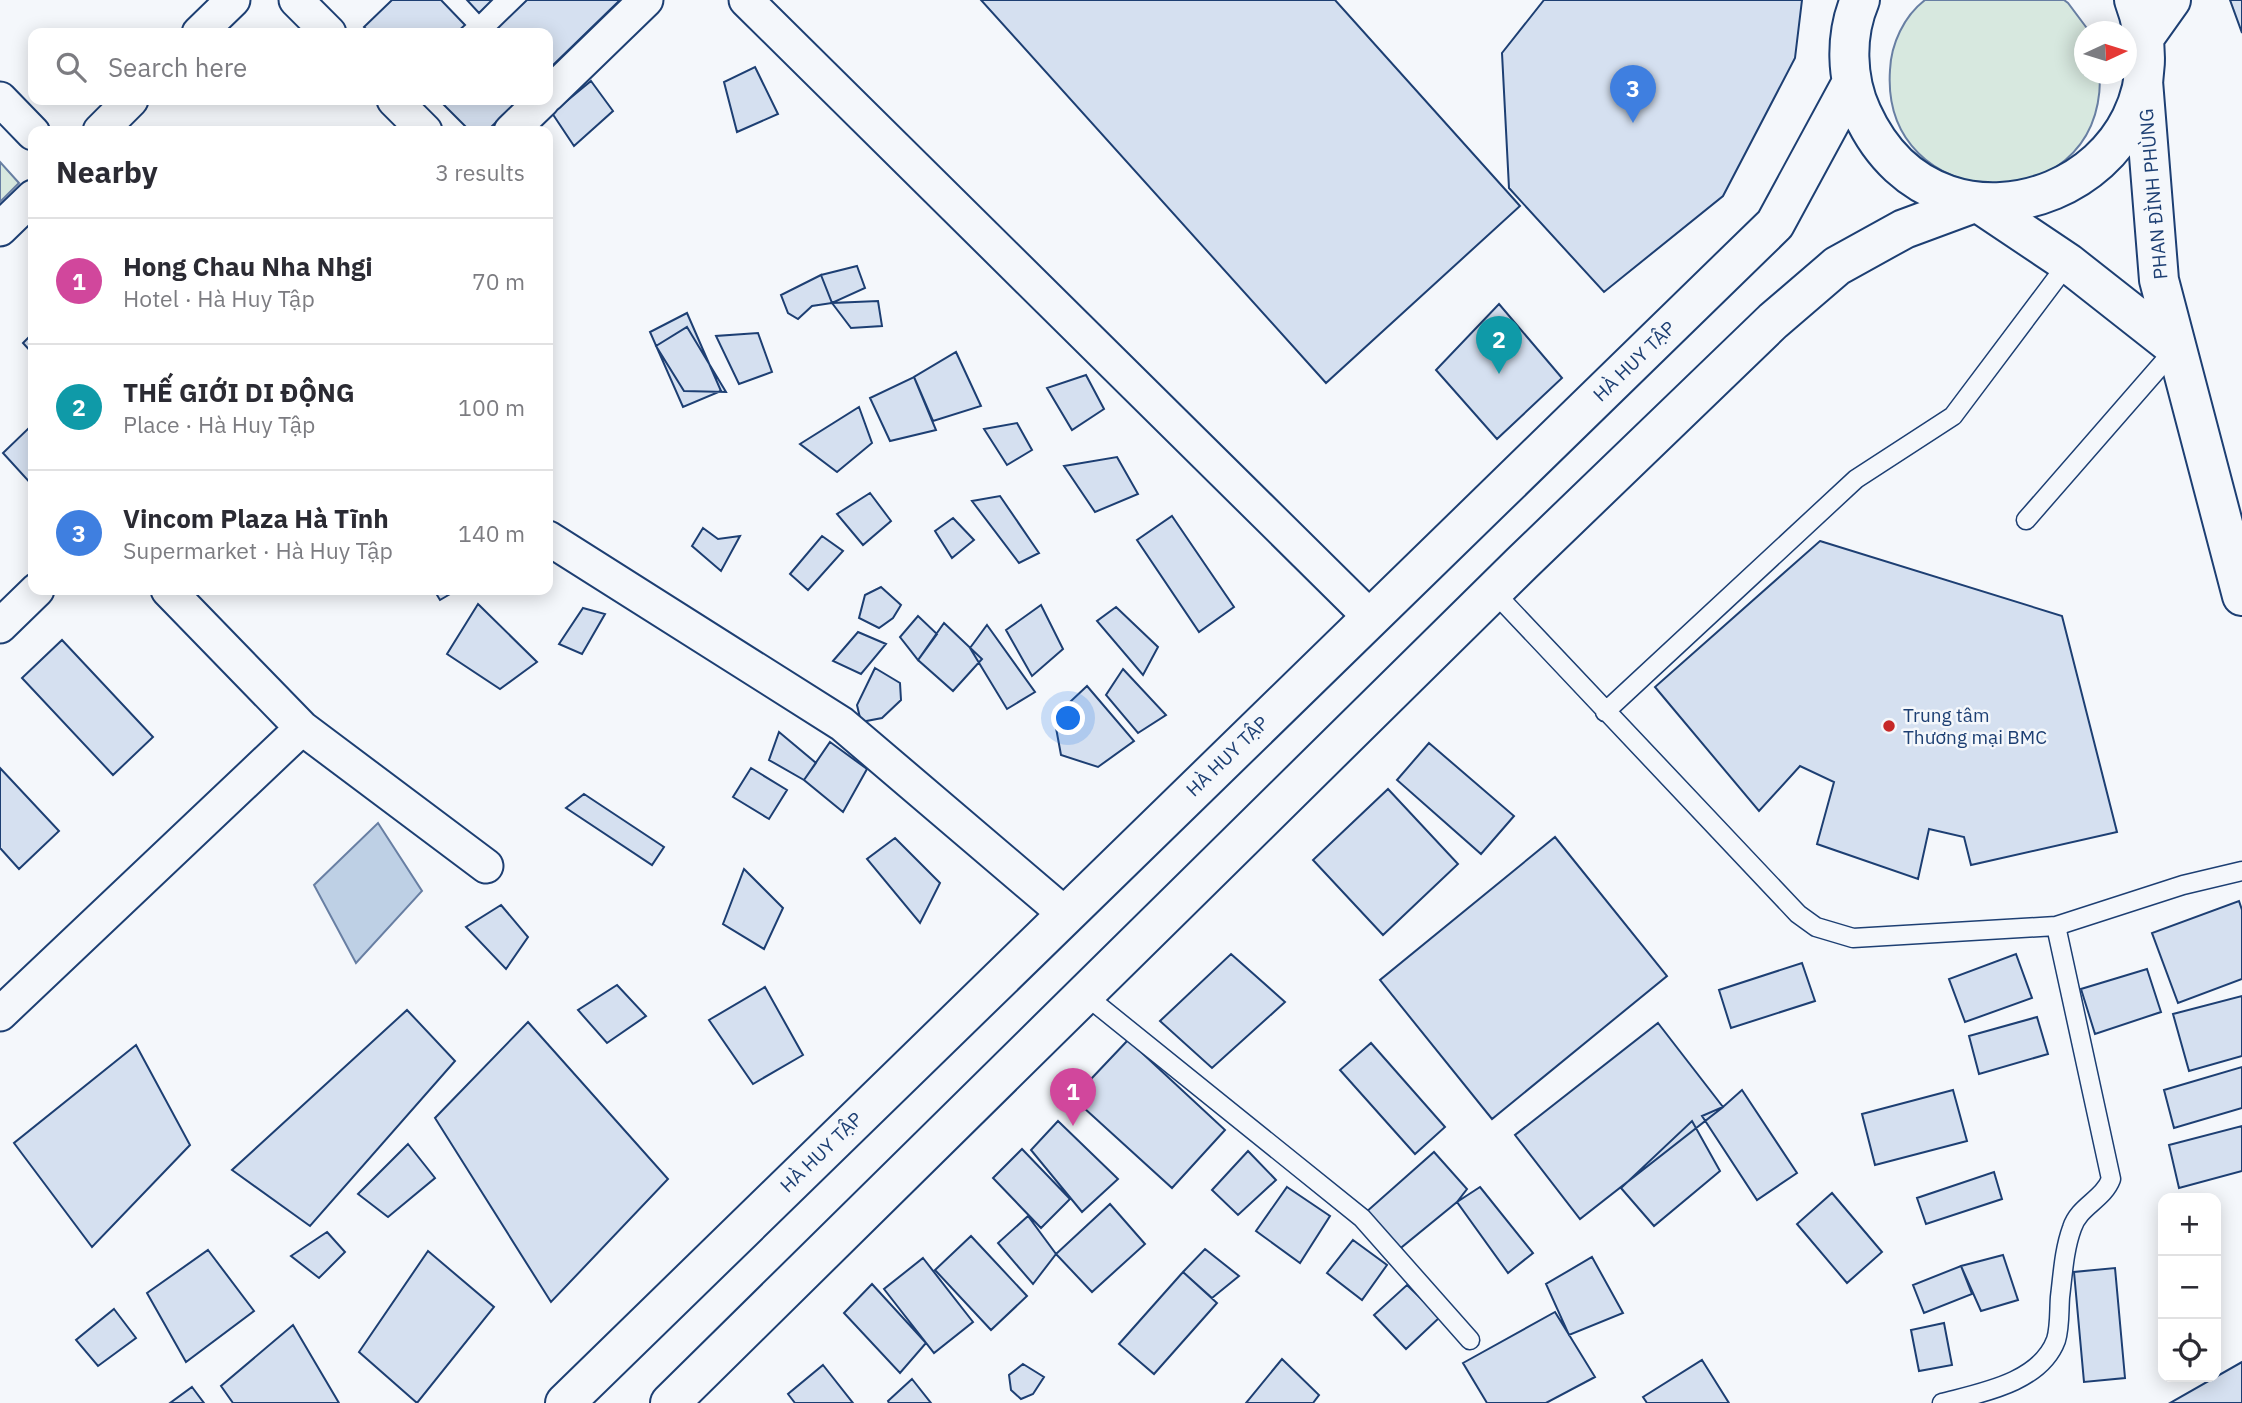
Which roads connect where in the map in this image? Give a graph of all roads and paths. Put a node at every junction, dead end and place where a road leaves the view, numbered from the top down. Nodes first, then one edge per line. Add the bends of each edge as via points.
1 (233, 0) edge
2 (296, 0) edge
3 (646, 0) edge
4 (746, 0) edge
5 (2134, 0) edge
6 (2171, 0) edge
7 (1857, 3) edge
8 (204, 28) edge
9 (324, 28) edge
10 (2144, 38) junction
11 (2143, 80) junction
12 (1852, 82) junction
13 (553, 90) edge
14 (0, 99) edge
15 (126, 105) edge
16 (399, 105) edge
17 (538, 105) edge
18 (105, 126) edge
19 (420, 126) edge
20 (515, 126) edge
21 (28, 129) edge
22 (28, 202) edge
23 (1977, 202) junction
24 (0, 229) edge
25 (2068, 263) junction
26 (2176, 348) junction
27 (2026, 520) dead end
28 (553, 541) edge
29 (1493, 591) junction
30 (32, 595) edge
31 (173, 595) edge
32 (2242, 596) edge
33 (1370, 617) junction
34 (0, 626) edge
35 (1605, 712) junction
36 (302, 728) junction
37 (486, 866) dead end
38 (2242, 871) edge
39 (1065, 914) junction
40 (2056, 926) junction
41 (1084, 994) junction
42 (0, 1013) edge
43 (1470, 1340) dead end
44 (565, 1403) edge
45 (670, 1403) edge
46 (1942, 1403) edge

1 - 8 street
2 - 9 street
3 - 13 street
4 - 33 street
5 - 10 main road
6 - 10 main road
7 - 12 main road via 1849,57
10 - 11 main road
11 - 23 main road via 2123,134 2084,175 2034,199
11 - 26 main road, PHAN ĐÌNH PHÙNG via 2159,281
12 - 23 main road via 1870,131 1886,153 1927,186
12 - 33 main road, HÀ HUY TẬP via 1775,224
14 - 21 street
15 - 18 street
16 - 19 street
17 - 20 street
22 - 24 street
23 - 25 main road
23 - 29 main road via 1904,229 1837,266 1773,321
25 - 26 main road
25 - 35 lane via 1953,416 1856,479
26 - 27 lane
26 - 32 main road, PHAN ĐÌNH PHÙNG
28 - 39 street via 842,724
29 - 35 lane
29 - 41 main road
30 - 34 street
31 - 36 street
33 - 39 main road, HÀ HUY TẬP
35 - 40 lane via 1798,914 1816,927 1871,938
36 - 37 street
36 - 42 street
38 - 40 lane
39 - 44 main road, HÀ HUY TẬP
40 - 46 lane via 2111,1179 2106,1192 2078,1214 2072,1225 2057,1337 2051,1351 2040,1363 1998,1388
41 - 43 lane via 1362,1219
41 - 45 main road

